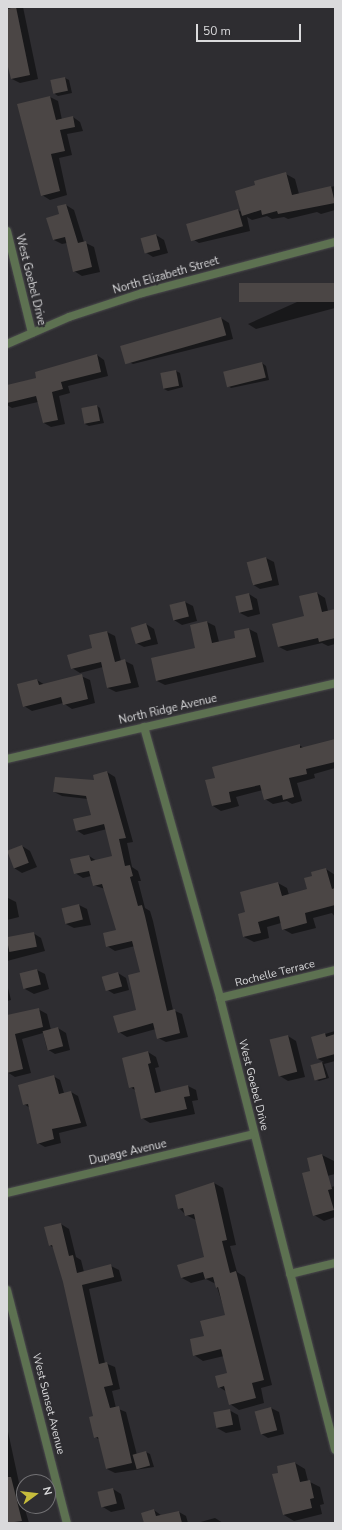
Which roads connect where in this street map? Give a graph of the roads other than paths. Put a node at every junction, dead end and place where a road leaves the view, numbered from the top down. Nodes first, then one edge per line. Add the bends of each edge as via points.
1 (7, 232) edge
2 (335, 242) edge
3 (32, 333) junction
4 (7, 344) edge
5 (335, 683) edge
6 (144, 727) junction
7 (7, 759) edge
8 (335, 970) edge
9 (220, 998) junction
10 (254, 1134) junction
11 (7, 1193) edge
12 (335, 1263) edge
13 (290, 1274) junction
14 (7, 1290) edge
15 (335, 1450) edge
16 (67, 1523) edge

1 - 3 street, West Goebel Drive
2 - 3 street, North Elizabeth Street via 142,293 69,317
3 - 4 street, North Elizabeth Street
5 - 6 street, North Ridge Avenue
6 - 7 street, North Ridge Avenue
6 - 9 street, West Goebel Drive
8 - 9 street, Rochelle Terrace
9 - 10 street, West Goebel Drive
10 - 11 street, Dupage Avenue
10 - 13 street, West Goebel Drive
12 - 13 street
13 - 15 street, West Goebel Drive
14 - 16 street, West Sunset Avenue

